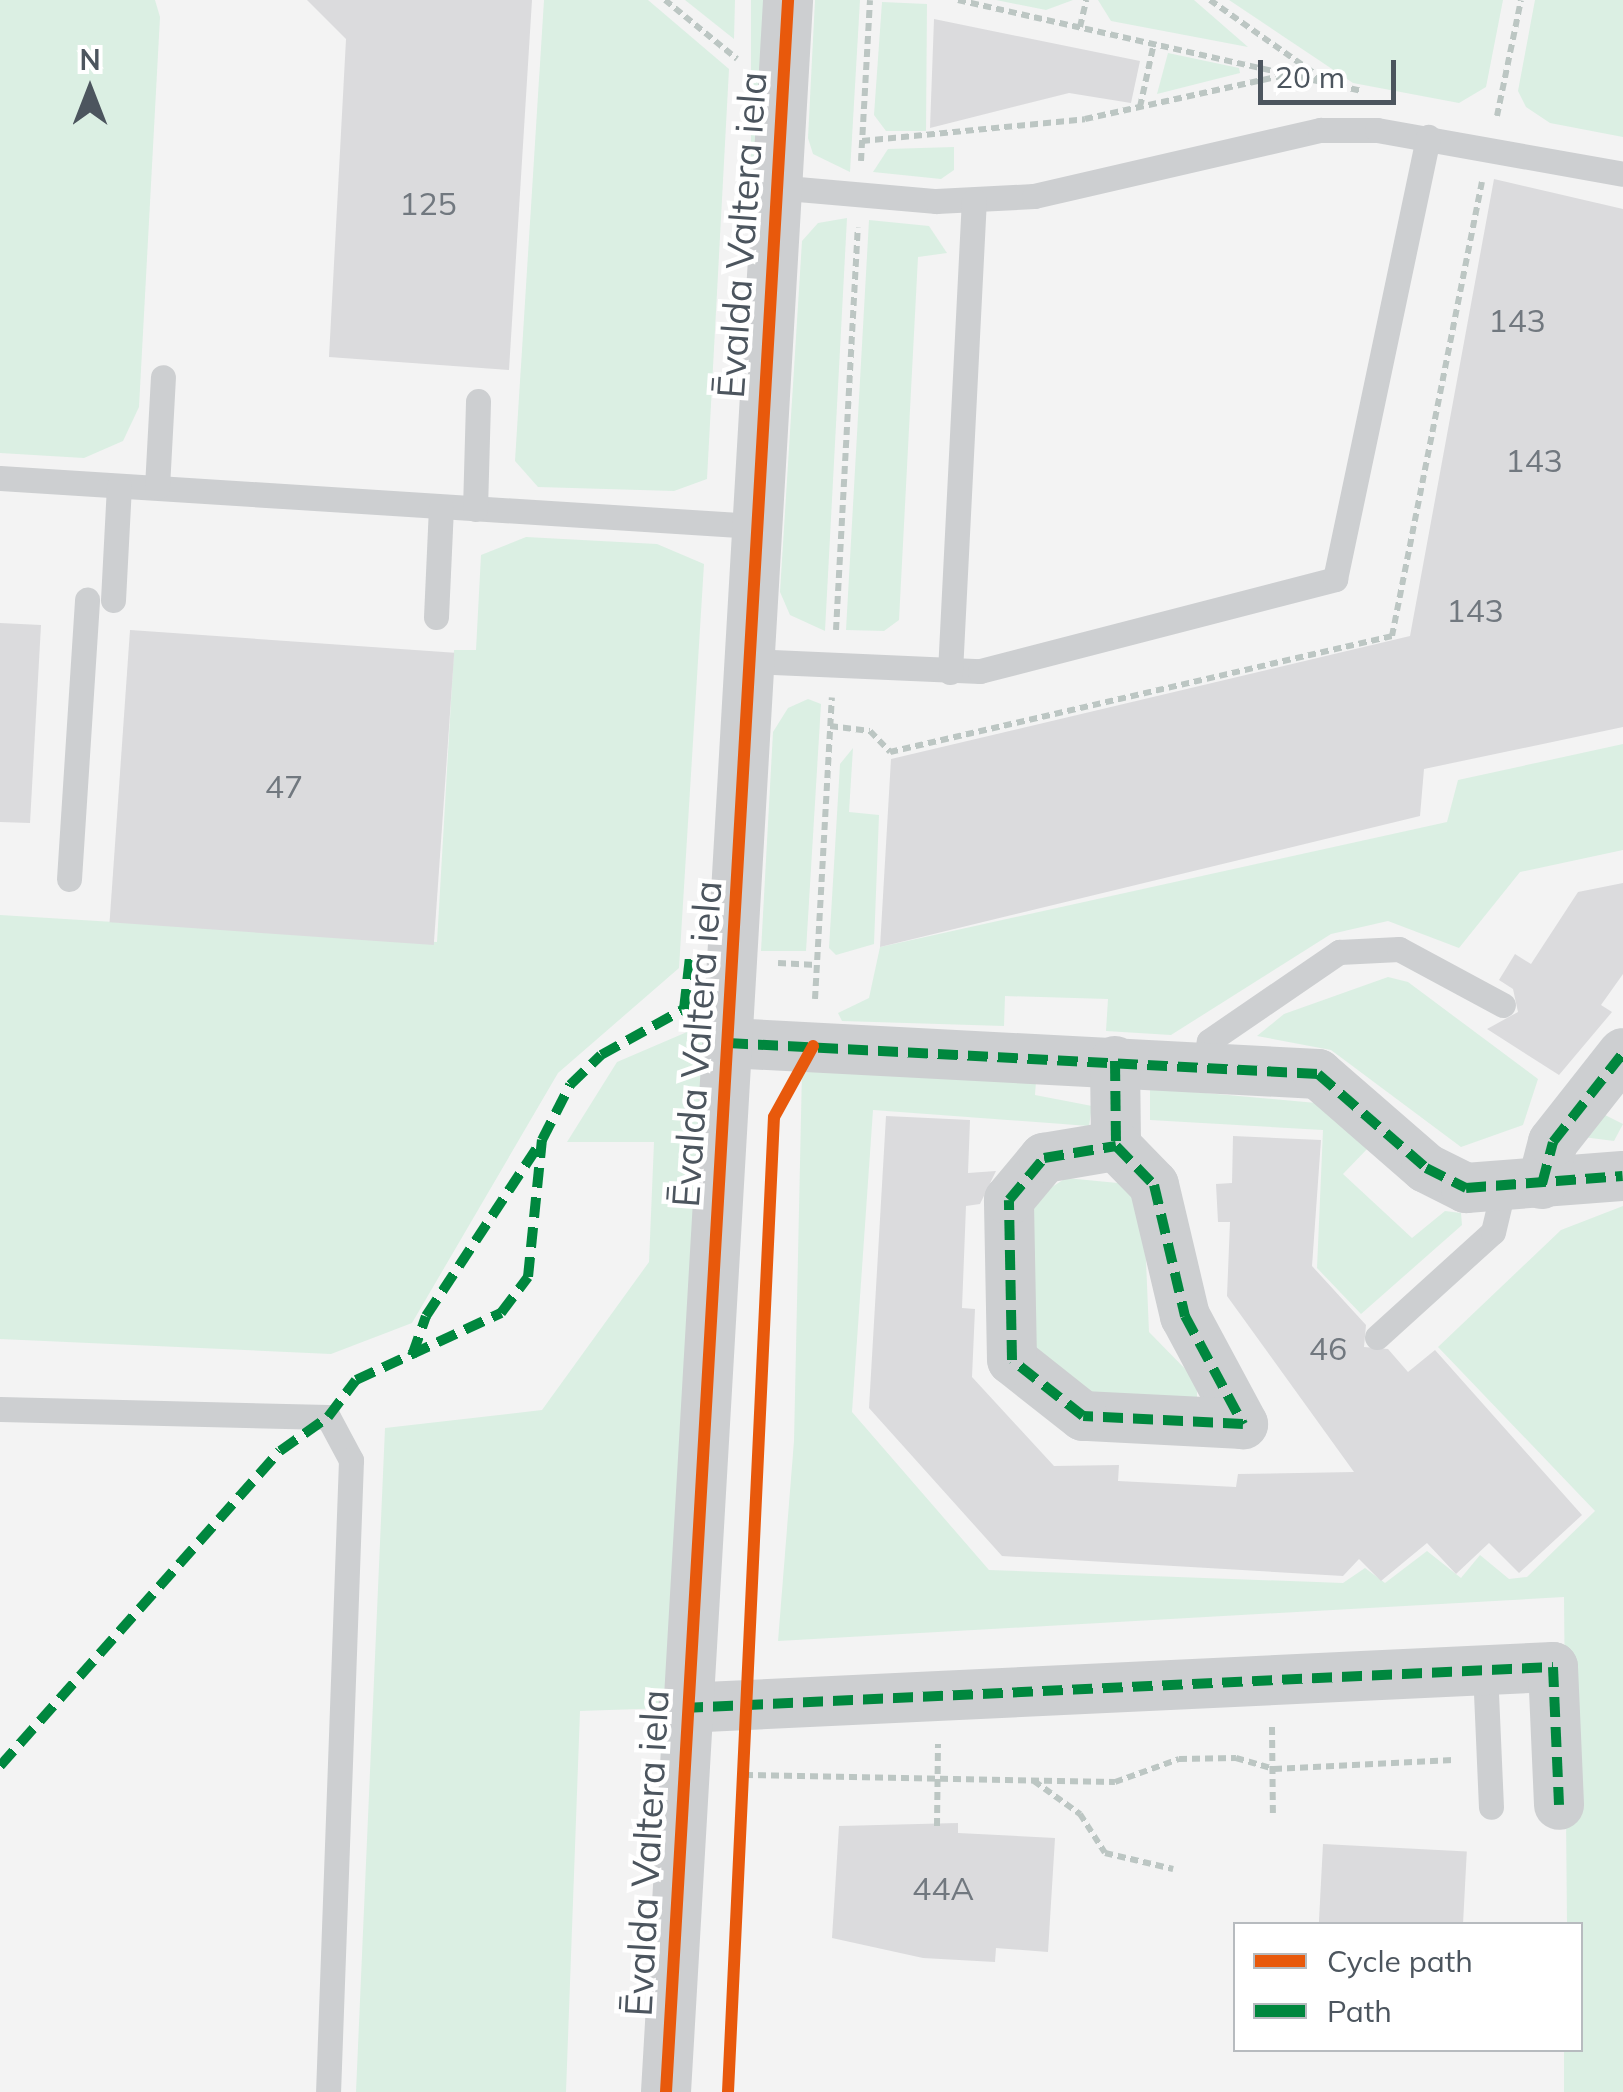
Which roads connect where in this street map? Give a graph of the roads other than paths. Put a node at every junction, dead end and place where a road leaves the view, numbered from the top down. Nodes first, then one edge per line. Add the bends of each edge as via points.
1 (788, 0) edge
2 (1428, 138) junction
3 (1623, 174) edge
4 (775, 187) junction
5 (974, 201) junction
6 (162, 376) dead end
7 (478, 401) dead end
8 (0, 478) edge
9 (119, 486) junction
10 (156, 487) junction
11 (441, 508) junction
12 (475, 509) junction
13 (754, 526) junction
14 (87, 600) dead end
15 (113, 600) dead end
16 (436, 616) dead end
17 (748, 661) junction
18 (950, 672) junction
19 (68, 879) dead end
20 (1503, 1006) dead end
21 (728, 1043) junction
22 (1621, 1060) edge
23 (1115, 1061) junction
24 (1205, 1065) junction
25 (1116, 1146) junction
26 (1623, 1176) edge
27 (1523, 1185) junction
28 (1377, 1337) dead end
29 (0, 1409) edge
30 (1485, 1670) junction
31 (683, 1708) junction
32 (1559, 1805) dead end
33 (1492, 1807) dead end
34 (328, 2092) edge
35 (666, 2092) edge

1 - 4 street, Ēvalda Valtera iela
2 - 3 lane
2 - 5 lane via 1320,130 1034,196
2 - 18 lane via 1336,579
4 - 5 lane
4 - 13 street, Ēvalda Valtera iela
5 - 18 lane
6 - 10 lane
7 - 12 lane
8 - 9 lane
9 - 10 lane
9 - 15 lane
10 - 11 lane
11 - 12 lane
11 - 16 lane
12 - 13 lane
13 - 17 street, Ēvalda Valtera iela
14 - 19 lane
17 - 18 lane
17 - 21 street, Ēvalda Valtera iela
20 - 24 lane via 1399,949 1339,952 1208,1041
21 - 23 street
21 - 31 street, Ēvalda Valtera iela
22 - 27 street
23 - 24 street
23 - 25 street
24 - 27 street via 1318,1074 1426,1168 1466,1188
25 - 25 street via 1154,1185 1185,1316 1243,1424 1083,1416 1012,1360 1009,1200 1044,1158
26 - 27 street
27 - 28 lane via 1493,1232
29 - 34 lane via 328,1417 351,1460
30 - 31 street
30 - 32 street via 1553,1667
30 - 33 lane
31 - 35 street, Ēvalda Valtera iela

